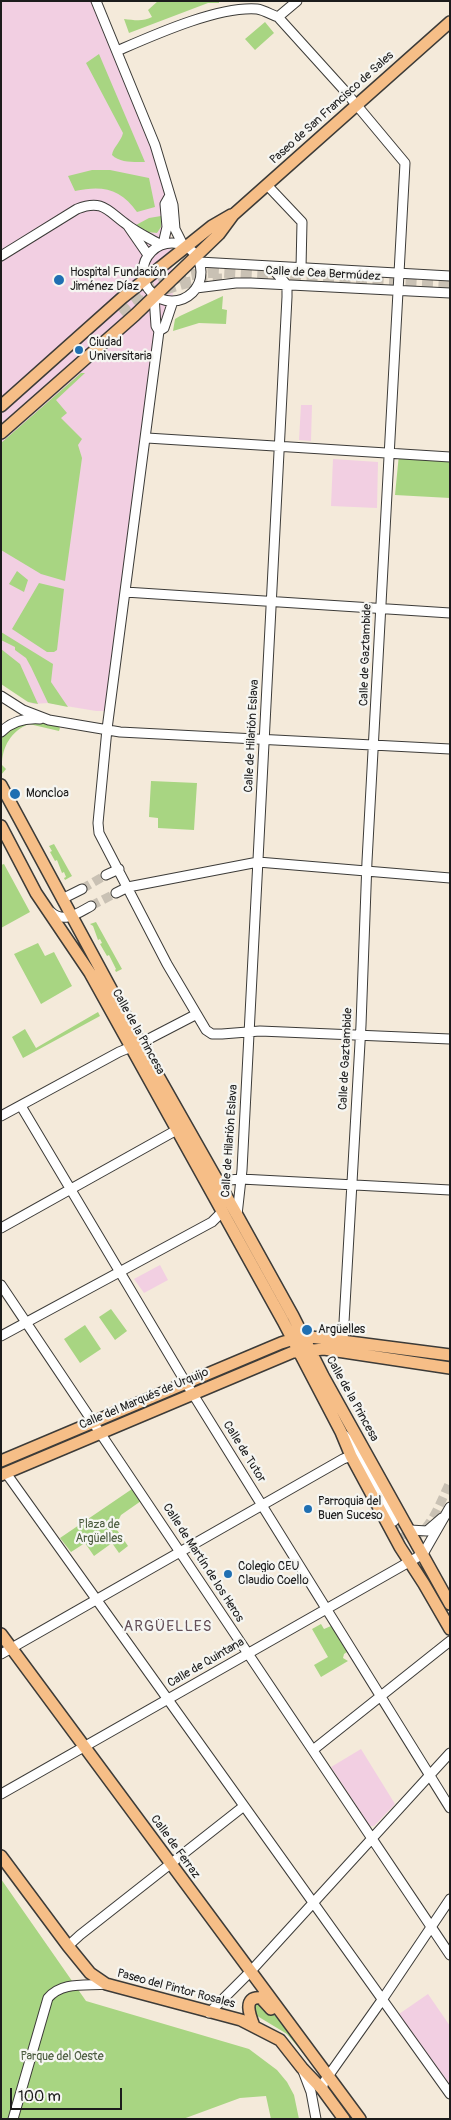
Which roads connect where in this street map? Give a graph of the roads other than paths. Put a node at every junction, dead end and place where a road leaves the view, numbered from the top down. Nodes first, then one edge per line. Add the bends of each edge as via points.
1 (96, 1) edge
2 (297, 1) edge
3 (278, 17) junction
4 (450, 22) edge
5 (117, 51) junction
6 (356, 105) junction
7 (267, 185) junction
8 (169, 197) junction
9 (128, 226) junction
10 (162, 244) junction
11 (191, 252) junction
12 (148, 255) junction
13 (1, 256) edge
14 (270, 266) junction
15 (301, 268) junction
16 (399, 274) junction
17 (450, 276) edge
18 (144, 281) junction
19 (287, 285) junction
20 (196, 288) junction
21 (398, 290) junction
22 (450, 293) edge
23 (154, 295) junction
24 (173, 301) junction
25 (160, 331) junction
26 (1, 406) edge
27 (1, 414) edge
28 (1, 424) edge
29 (1, 433) edge
30 (147, 438) junction
31 (279, 447) junction
32 (389, 453) junction
33 (450, 457) edge
34 (125, 592) junction
35 (271, 602) junction
36 (380, 608) junction
37 (450, 613) edge
38 (1, 696) edge
39 (49, 720) junction
40 (107, 729) junction
41 (1, 732) edge
42 (264, 738) junction
43 (374, 745) junction
44 (450, 749) edge
45 (1, 785) edge
46 (1, 826) edge
47 (258, 862) junction
48 (119, 869) junction
49 (366, 871) junction
50 (106, 875) tunnel mouth
51 (450, 878) edge
52 (128, 887) junction
53 (82, 889) tunnel mouth
54 (36, 893) junction
55 (116, 893) tunnel mouth
56 (62, 899) junction
57 (91, 906) tunnel mouth
58 (72, 916) junction
59 (195, 1014) junction
60 (249, 1032) junction
61 (360, 1035) junction
62 (450, 1039) edge
63 (136, 1046) junction
64 (21, 1106) junction
65 (1, 1116) edge
66 (181, 1128) junction
67 (241, 1179) junction
68 (214, 1184) junction
69 (351, 1185) junction
70 (71, 1190) junction
71 (450, 1190) edge
72 (222, 1212) junction
73 (237, 1215) junction
74 (1, 1228) edge
75 (120, 1272) junction
76 (1, 1285) edge
77 (27, 1322) junction
78 (1, 1336) edge
79 (297, 1337) junction
80 (343, 1340) junction
81 (303, 1350) junction
82 (450, 1355) edge
83 (450, 1368) edge
84 (186, 1383) junction
85 (194, 1393) junction
86 (94, 1422) junction
87 (101, 1432) junction
88 (341, 1432) junction
89 (351, 1456) junction
90 (1, 1461) edge
91 (4, 1474) edge
92 (262, 1506) junction
93 (450, 1507) edge
94 (445, 1516) junction
95 (394, 1521) tunnel mouth
96 (410, 1530) junction
97 (181, 1552) junction
98 (423, 1554) junction
99 (410, 1563) junction
100 (96, 1600) junction
101 (450, 1604) edge
102 (326, 1609) junction
103 (450, 1629) edge
104 (1, 1634) edge
105 (450, 1641) edge
106 (12, 1648) junction
107 (1, 1654) edge
108 (247, 1654) junction
109 (380, 1696) junction
110 (167, 1699) junction
111 (85, 1746) junction
112 (313, 1750) junction
113 (450, 1753) edge
114 (429, 1775) junction
115 (1, 1794) edge
116 (244, 1806) junction
117 (450, 1808) edge
118 (372, 1838) junction
119 (1, 1856) edge
120 (170, 1863) junction
121 (450, 1899) edge
122 (312, 1902) junction
123 (431, 1927) junction
124 (68, 1946) junction
125 (450, 1955) edge
126 (251, 1971) junction
127 (106, 1984) junction
128 (382, 2000) junction
129 (209, 2013) junction
130 (285, 2018) junction
131 (254, 2026) junction
132 (302, 2068) junction
133 (332, 2080) junction
134 (322, 2089) junction
135 (450, 2094) edge
136 (13, 2119) edge
137 (316, 2119) edge
138 (344, 2119) edge
139 (360, 2119) edge
140 (365, 2119) edge

1 - 5 street
2 - 3 street
3 - 5 street via 259,9 235,9 210,15
3 - 6 street, Calle de Gaztambide
4 - 6 main road, Paseo de San Francisco de Sales
5 - 8 street via 155,145
6 - 7 main road, Paseo de San Francisco de Sales
6 - 16 street, Calle de Gaztambide via 405,163
7 - 11 main road, Paseo de San Francisco de Sales via 233,215 216,222
7 - 15 street via 302,222
8 - 10 street
8 - 11 street via 175,229
9 - 10 street
9 - 12 street
9 - 13 street via 103,206 88,204
10 - 11 street, Calle de Cea Bermúdez via 173,243
10 - 12 street
11 - 14 street, Calle de Cea Bermúdez
11 - 18 main road
11 - 20 street via 201,276
11 - 23 main road
12 - 18 street via 142,269
14 - 15 street, Calle de Cea Bermúdez
14 - 19 street
15 - 16 street, Calle de Cea Bermúdez
16 - 17 street, Calle de Cea Bermúdez
16 - 21 street, Calle de Gaztambide
18 - 23 street
18 - 26 main road
19 - 20 street, Calle de Cea Bermúdez via 236,283
19 - 21 street, Calle de Cea Bermúdez
19 - 31 street, Calle de Hilarión Eslava
20 - 24 street via 186,298
21 - 22 street, Calle de Cea Bermúdez
21 - 32 street, Calle de Gaztambide
23 - 24 street
23 - 25 street via 156,326
23 - 29 main road
24 - 25 street
25 - 30 street
27 - 28 main road via 121,313
30 - 31 street
30 - 34 street
31 - 32 street
31 - 35 street, Calle de Hilarión Eslava
32 - 33 street
32 - 36 street, Calle de Gaztambide
34 - 35 street
34 - 40 street
35 - 36 street
35 - 42 street, Calle de Hilarión Eslava
36 - 37 street
36 - 43 street, Calle de Gaztambide
38 - 39 street via 23,710
39 - 40 street
39 - 41 street via 32,718 19,721
40 - 42 street
40 - 48 street via 98,823 99,834
42 - 43 street
42 - 47 street, Calle de Hilarión Eslava
43 - 44 street
43 - 49 street, Calle de Gaztambide
45 - 56 main road, Calle de la Princesa
46 - 54 main road, Calle de la Princesa
47 - 49 street
47 - 52 street
47 - 60 street, Calle de Hilarión Eslava
48 - 50 street
48 - 52 street
49 - 51 street
49 - 61 street, Calle de Gaztambide
52 - 55 street
52 - 59 street
53 - 56 street
54 - 58 street, Calle de la Princesa via 56,916
54 - 63 main road, Calle de la Princesa
56 - 58 main road, Calle de la Princesa
57 - 58 street
58 - 63 main road, Calle de la Princesa
59 - 60 street via 212,1034
59 - 63 street
60 - 61 street
60 - 67 street, Calle de Hilarión Eslava
61 - 62 street
61 - 69 street, Calle de Gaztambide
63 - 64 street via 119,1052
63 - 66 main road, Calle de la Princesa
64 - 65 street
64 - 70 street, Calle de Tutor
66 - 68 main road, Calle de la Princesa
66 - 70 street
67 - 68 street
67 - 69 street
67 - 73 street, Calle de Hilarión Eslava
68 - 72 main road, Calle de la Princesa
68 - 73 main road, Calle de la Princesa
69 - 71 street
69 - 80 street, Calle de Gaztambide
70 - 74 street
70 - 75 street, Calle de Tutor
72 - 75 street via 212,1222
72 - 79 main road, Calle de la Princesa
73 - 79 main road, Calle de la Princesa
75 - 77 street
75 - 84 street, Calle de Tutor
76 - 77 street, Calle de Martín de los Heros
77 - 78 street
77 - 86 street, Calle de Martín de los Heros
79 - 80 main road
79 - 81 main road, Calle de la Princesa
79 - 84 main road, Calle del Marqués de Urquijo
80 - 82 main road
81 - 83 main road via 328,1350
81 - 85 main road, Calle del Marqués de Urquijo
81 - 88 main road, Calle de la Princesa
81 - 96 main road, Calle de la Princesa
84 - 85 street, Calle de Tutor
84 - 86 main road, Calle del Marqués de Urquijo
85 - 87 main road, Calle del Marqués de Urquijo
85 - 92 street, Calle de Tutor
86 - 87 street, Calle de Martín de los Heros
86 - 90 main road, Calle del Marqués de Urquijo
87 - 91 main road, Calle del Marqués de Urquijo
87 - 97 street, Calle de Martín de los Heros
88 - 89 main road, Calle de la Princesa
88 - 95 street, Calle de la Princesa via 351,1442
89 - 92 street
89 - 99 main road, Calle de la Princesa
91 - 100 street
92 - 97 street
92 - 102 street, Calle de Tutor
93 - 94 street
94 - 96 street via 427,1531
94 - 98 street
96 - 98 main road, Calle de la Princesa
97 - 100 street
97 - 108 street, Calle de Martín de los Heros
98 - 99 street, Calle de Quintana
98 - 101 main road, Calle de la Princesa
99 - 102 street, Calle de Quintana
99 - 103 main road, Calle de la Princesa
100 - 106 street
100 - 110 street
102 - 108 street, Calle de Quintana
102 - 109 street, Calle de Tutor
104 - 106 main road, Calle de Ferraz
105 - 109 street
106 - 107 street
106 - 111 main road, Calle de Ferraz
108 - 110 street, Calle de Quintana
108 - 112 street, Calle de Martín de los Heros
109 - 112 street
109 - 114 street, Calle de Tutor
110 - 111 street, Calle de Quintana
110 - 116 street
111 - 115 street, Calle de Quintana
111 - 120 main road, Calle de Ferraz
112 - 118 street, Calle de Martín de los Heros
113 - 114 street
114 - 117 street, Calle de Tutor
114 - 118 street
116 - 120 street
116 - 122 street
118 - 122 street
118 - 123 street, Calle de Martín de los Heros
119 - 124 main road, Paseo del Pintor Rosales
120 - 124 street
120 - 126 main road, Calle de Ferraz
121 - 123 street
122 - 126 street
122 - 128 street
123 - 125 street, Calle de Martín de los Heros
123 - 128 street
124 - 127 main road, Paseo del Pintor Rosales via 90,1972
126 - 129 street
126 - 130 main road, Calle de Ferraz
127 - 129 main road, Paseo del Pintor Rosales
127 - 136 street via 67,1986 48,1998
128 - 133 street
128 - 135 street
129 - 131 main road, Paseo del Pintor Rosales
130 - 131 main road via 261,1998 253,1998 248,2011
130 - 133 main road, Calle de Ferraz
131 - 132 main road via 280,2040
132 - 134 main road
132 - 137 street
133 - 134 street
133 - 139 main road, Calle de Ferraz
133 - 140 street, Calle de Ferraz
134 - 138 main road

